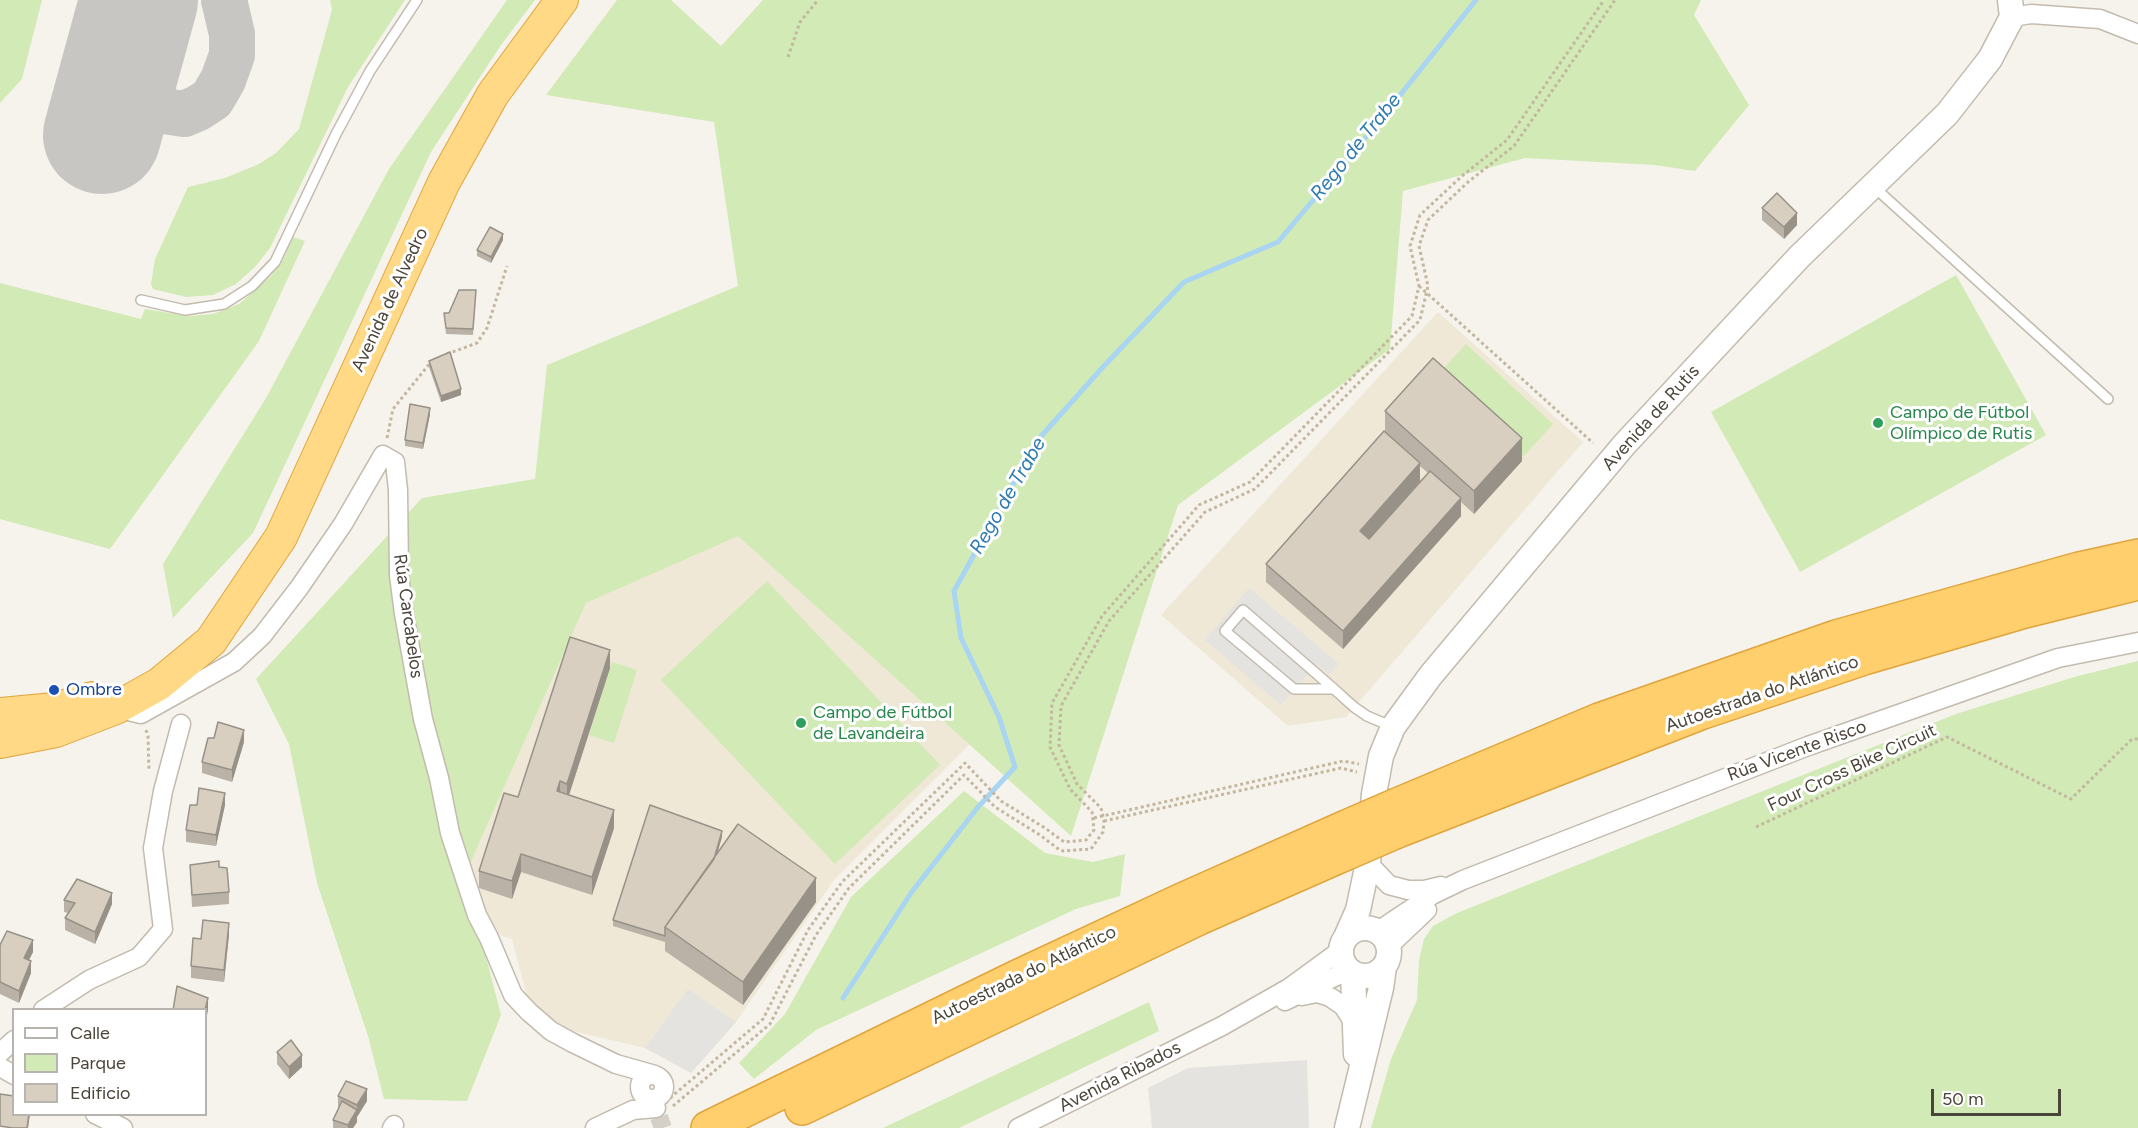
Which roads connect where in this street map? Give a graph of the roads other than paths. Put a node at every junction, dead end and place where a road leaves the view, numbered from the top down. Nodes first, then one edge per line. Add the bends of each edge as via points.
1 (417, 0) edge
2 (562, 0) edge
3 (2011, 8) edge
4 (2138, 34) edge
5 (1873, 186) junction
6 (141, 300) dead end
7 (2108, 399) dead end
8 (2138, 556) edge
9 (2138, 583) edge
10 (234, 609) junction
11 (2138, 642) edge
12 (1334, 689) junction
13 (129, 711) junction
14 (0, 714) edge
15 (181, 724) dead end
16 (1393, 727) junction
17 (0, 742) edge
18 (1396, 819) junction
19 (1351, 848) junction
20 (1463, 880) junction
21 (1381, 944) junction
22 (1348, 957) junction
23 (1294, 998) junction
24 (46, 1008) edge
25 (1355, 1025) junction
26 (1222, 1026) junction
27 (12, 1042) edge
28 (0, 1053) edge
29 (616, 1064) junction
30 (1357, 1080) junction
31 (652, 1103) junction
32 (99, 1116) edge
33 (123, 1128) edge
34 (595, 1128) edge
35 (708, 1128) edge
36 (760, 1128) edge
37 (1018, 1128) edge
38 (1347, 1128) edge

1 - 6 lane via 370,71 275,262 252,286 224,304 185,310
2 - 10 highway, Avenida de Alvedro via 493,94 444,182 281,537
3 - 4 street via 2031,14 2100,19
3 - 5 street, Avenida de Rutis via 1990,59 1947,114
5 - 7 lane
5 - 16 street, Avenida de Rutis via 1798,257 1624,445 1431,675
8 - 18 highway, Autoestrada do Atlántico via 1836,637 1599,720
9 - 18 highway, Autoestrada do Atlántico via 1864,658
10 - 13 highway, Avenida de Alvedro via 211,641
10 - 14 highway, Avenida de Alvedro via 179,654 123,687 54,709
11 - 20 street, Rúa Vicente Risco via 2058,658 1808,746
12 - 12 lane via 1243,610 1225,631 1294,689
12 - 16 lane via 1367,716
13 - 17 highway, Avenida de Alvedro
13 - 29 street, Rúa Carcabelos via 234,662 262,636 343,524 383,455 395,462 399,575 423,719 450,832 477,915 513,995 551,1031
15 - 24 street via 153,848 163,929 139,957 89,980
16 - 19 street, Avenida de Rutis via 1374,794
18 - 19 highway, bridge
19 - 20 street via 1389,885 1424,890
19 - 21 street, Avenida de Rutis
19 - 22 street, Avenida de Rutis via 1358,910
19 - 35 highway, Autoestrada do Atlántico via 1192,895
19 - 36 highway, Autoestrada do Atlántico
20 - 21 street, Rúa Vicente Risco
21 - 22 street via 1361,928
21 - 22 street via 1370,976
21 - 30 street, Avenida de Rutis via 1381,988
22 - 23 street, Avenida Ribados
22 - 25 street, Avenida de Rutis
22 - 26 street, Avenida Ribados
23 - 25 street via 1317,993 1330,998 1343,1006
23 - 26 street, Avenida Ribados
25 - 30 street, Avenida de Rutis
26 - 37 street, Avenida Ribados
27 - 28 street
29 - 31 street, Rúa Carcabelos
29 - 31 street, Rúa Carcabelos via 659,1077 664,1085
30 - 38 street, Avenida de Rutis
31 - 34 street
32 - 33 street

